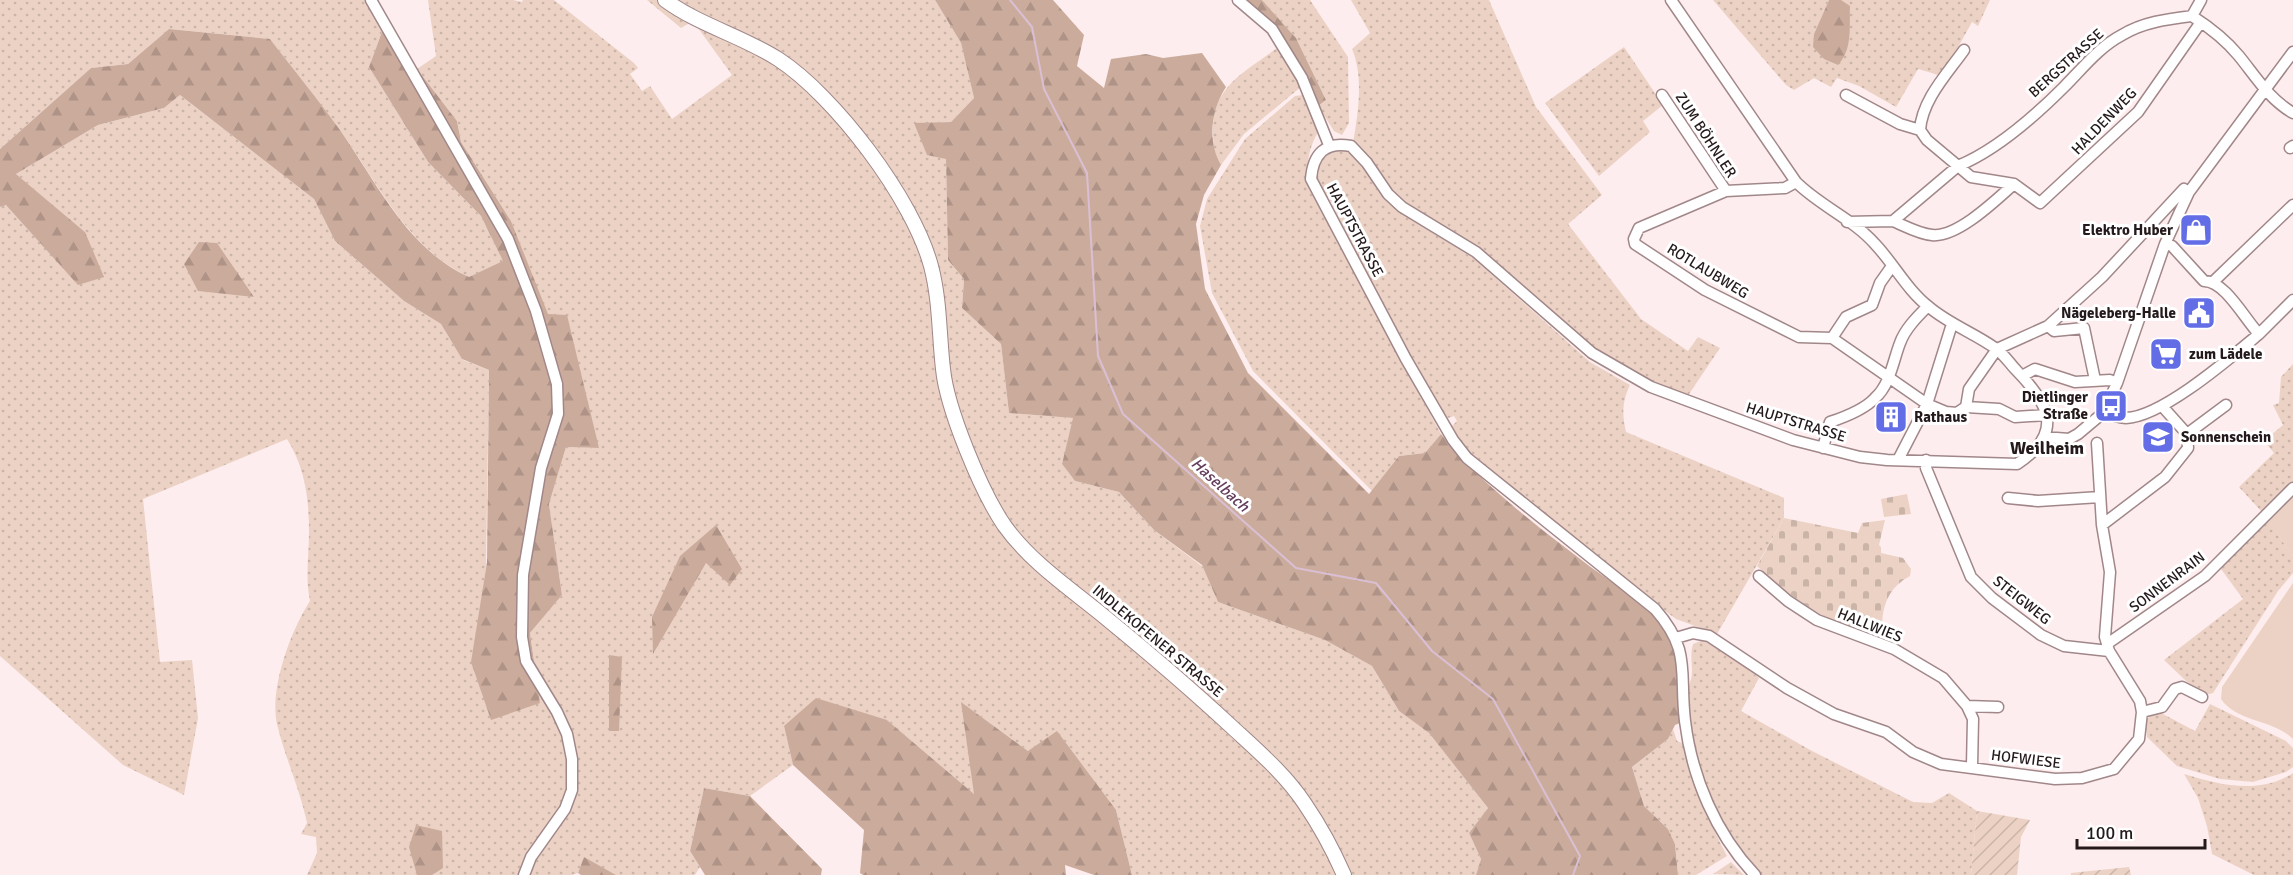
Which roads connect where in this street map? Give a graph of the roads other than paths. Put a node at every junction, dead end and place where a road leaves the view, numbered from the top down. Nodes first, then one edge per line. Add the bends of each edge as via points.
1 (371, 0) edge
2 (665, 0) edge
3 (1238, 0) edge
4 (1671, 0) edge
5 (2201, 0) edge
6 (2197, 19) junction
7 (1964, 50) dead end
8 (2293, 52) edge
9 (2265, 90) junction
10 (1662, 95) dead end
11 (1846, 95) dead end
12 (2293, 113) edge
13 (1920, 130) junction
14 (1329, 145) junction
15 (1958, 166) junction
16 (1796, 182) junction
17 (2014, 184) junction
18 (1726, 191) junction
19 (2189, 192) junction
20 (2293, 205) edge
21 (1893, 221) junction
22 (1847, 222) junction
23 (2165, 244) junction
24 (1892, 266) junction
25 (2214, 281) junction
26 (2293, 300) edge
27 (1928, 307) junction
28 (1952, 324) junction
29 (2049, 326) junction
30 (2259, 334) junction
31 (1832, 338) junction
32 (1997, 349) junction
33 (1889, 376) junction
34 (2022, 376) junction
35 (2095, 380) junction
36 (2117, 383) junction
37 (1927, 404) junction
38 (2226, 405) dead end
39 (1966, 406) junction
40 (2162, 406) junction
41 (2103, 413) junction
42 (2047, 415) junction
43 (2187, 434) junction
44 (2044, 437) junction
45 (2097, 443) dead end
46 (1823, 448) junction
47 (1898, 460) junction
48 (1926, 460) junction
49 (2293, 488) edge
50 (2100, 497) junction
51 (2008, 498) dead end
52 (2102, 525) junction
53 (1759, 576) dead end
54 (1676, 638) junction
55 (2108, 648) junction
56 (2202, 698) dead end
57 (1967, 706) junction
58 (1998, 707) dead end
59 (2142, 712) junction
60 (1972, 766) junction
61 (524, 875) edge
62 (1344, 875) edge
63 (1755, 875) edge

1 - 61 street via 508,239 536,311 557,384 558,414 541,468 523,575 522,637 526,661 567,734 572,790 565,809 531,857
2 - 62 main road, INDLEKOFENER STRASSE via 780,60 811,85 875,160 901,199 930,265 939,311 943,372 958,428 1003,523 1055,578 1170,670 1285,777 1305,803
3 - 14 street via 1272,29 1302,78
4 - 16 street
5 - 6 street, HALDENWEG
6 - 9 street via 2238,55
6 - 15 street, BERGSTRASSE via 2163,20 2121,35 2010,133
6 - 17 street, HALDENWEG via 2138,112 2040,203
7 - 13 street via 1928,103
8 - 9 street
9 - 12 street
9 - 19 street
10 - 18 street, ZUM BÖHNLER
11 - 13 street via 1900,124
13 - 15 street
14 - 46 street, HAUPTSTRASSE via 1351,146 1402,207 1476,252 1592,353 1617,369 1716,413
14 - 54 street, HAUPTSTRASSE via 1321,150 1312,166 1311,179 1316,191 1453,440 1467,458 1655,609
15 - 17 street via 1971,177
15 - 21 street, BERGSTRASSE
16 - 18 street, ROTLAUBWEG via 1785,188
16 - 22 street
17 - 21 street via 1978,215 1939,235
18 - 31 street, ROTLAUBWEG via 1639,228 1635,244 1748,313 1799,337
19 - 23 street
19 - 29 street via 2184,189 2102,277
20 - 25 street
21 - 22 street
22 - 24 street via 1876,244
23 - 25 street via 2172,246 2204,281
23 - 36 street
24 - 27 street
24 - 31 street via 1872,305 1846,317
25 - 30 street via 2230,295
26 - 30 street
27 - 28 street
27 - 33 street via 1912,322 1900,342
28 - 32 street
28 - 37 street
29 - 32 street
29 - 35 street via 2054,331 2084,328
30 - 40 street
31 - 33 street
32 - 34 street
32 - 39 street via 1974,381
33 - 37 street
33 - 46 street via 1877,397 1866,406 1830,422
34 - 35 street via 2035,369 2075,382
34 - 42 street via 2045,404
35 - 36 street
36 - 41 street
37 - 39 street via 1957,413
37 - 47 street
38 - 43 street
39 - 42 street via 1999,409 2015,417
40 - 41 street via 2126,418
40 - 43 street
41 - 44 street via 2069,439
42 - 44 street
43 - 52 street via 2188,447 2165,477
44 - 48 street, HAUPTSTRASSE via 2017,464
45 - 50 street
46 - 47 street, HAUPTSTRASSE via 1860,457
47 - 48 street, HAUPTSTRASSE
48 - 55 street, STEIGWEG via 1971,577 2041,635 2064,646
49 - 55 street, SONNENRAIN via 2205,576
50 - 51 street via 2038,501
50 - 52 street
52 - 55 street via 2109,572 2105,637
53 - 57 street, HALLWIES via 1818,620 1919,662 1942,678
54 - 60 street, HOFWIESE via 1692,633 1709,636 1751,667 1834,714 1886,732 1913,752 1941,764
54 - 63 street, HAUPTSTRASSE via 1684,663 1685,723 1699,781 1735,854
55 - 59 street, HOFWIESE via 2130,681
56 - 59 street via 2182,687 2175,689 2162,707
57 - 58 street
57 - 60 street via 1973,719
59 - 60 street, HOFWIESE via 2139,739 2125,759 2101,775 2055,779

